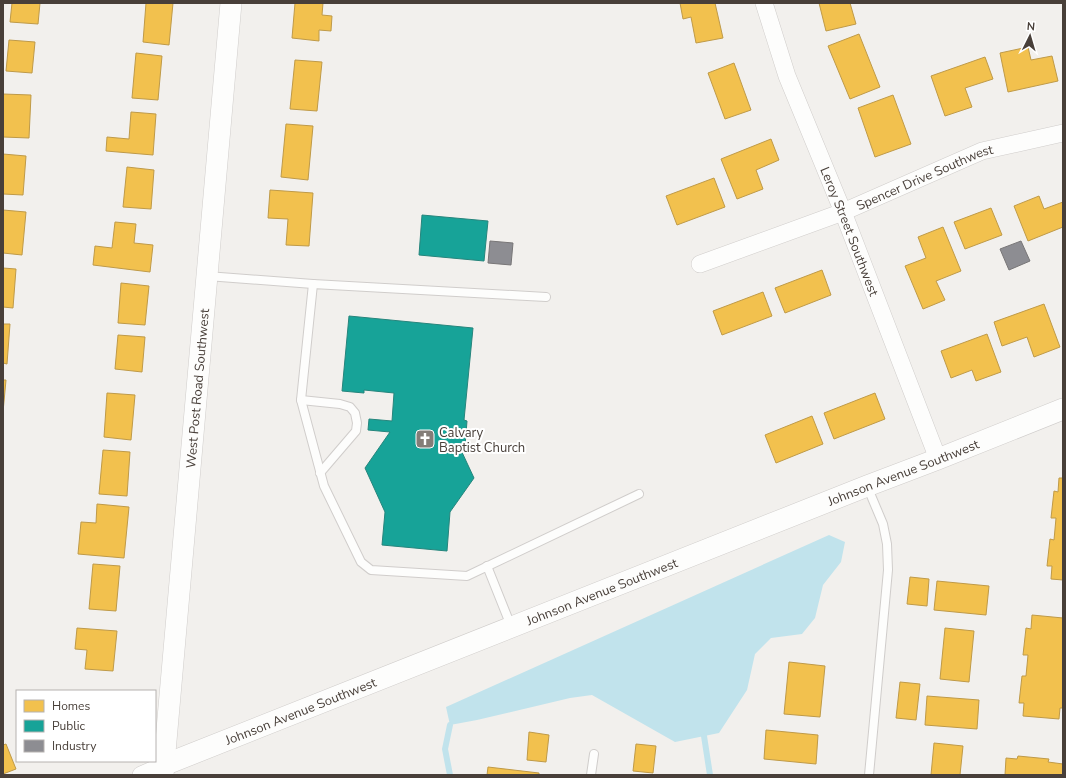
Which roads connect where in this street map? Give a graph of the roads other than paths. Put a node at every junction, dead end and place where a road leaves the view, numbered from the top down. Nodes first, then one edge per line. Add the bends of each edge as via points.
1 (231, 3) edge
2 (764, 3) edge
3 (1063, 133) edge
4 (842, 212) junction
5 (700, 264) dead end
6 (207, 276) junction
7 (313, 284) junction
8 (546, 297) dead end
9 (301, 400) junction
10 (1063, 410) edge
11 (938, 459) junction
12 (320, 473) junction
13 (867, 486) junction
14 (639, 494) dead end
15 (487, 566) junction
16 (512, 627) junction
17 (594, 754) dead end
18 (164, 770) edge
19 (141, 775) edge
20 (591, 775) edge
21 (869, 775) edge

1 - 6 street, West Post Road Southwest
2 - 4 street, Leroy Street Southwest via 788,76
3 - 4 street, Spencer Drive Southwest via 982,151
4 - 5 street, Spencer Drive Southwest
4 - 11 street, Leroy Street Southwest
6 - 7 lane
6 - 18 street, West Post Road Southwest
7 - 8 lane
7 - 9 lane
9 - 12 lane
9 - 12 lane via 340,404 350,407 355,413 356,432
10 - 11 street, Johnson Avenue Southwest
11 - 13 street, Johnson Avenue Southwest
12 - 15 lane via 361,562 371,570 467,576
13 - 16 street, Johnson Avenue Southwest
13 - 21 lane via 883,524 888,570
14 - 15 lane
15 - 16 lane
16 - 18 street, Johnson Avenue Southwest
17 - 20 lane
18 - 19 street, Johnson Avenue Southwest

